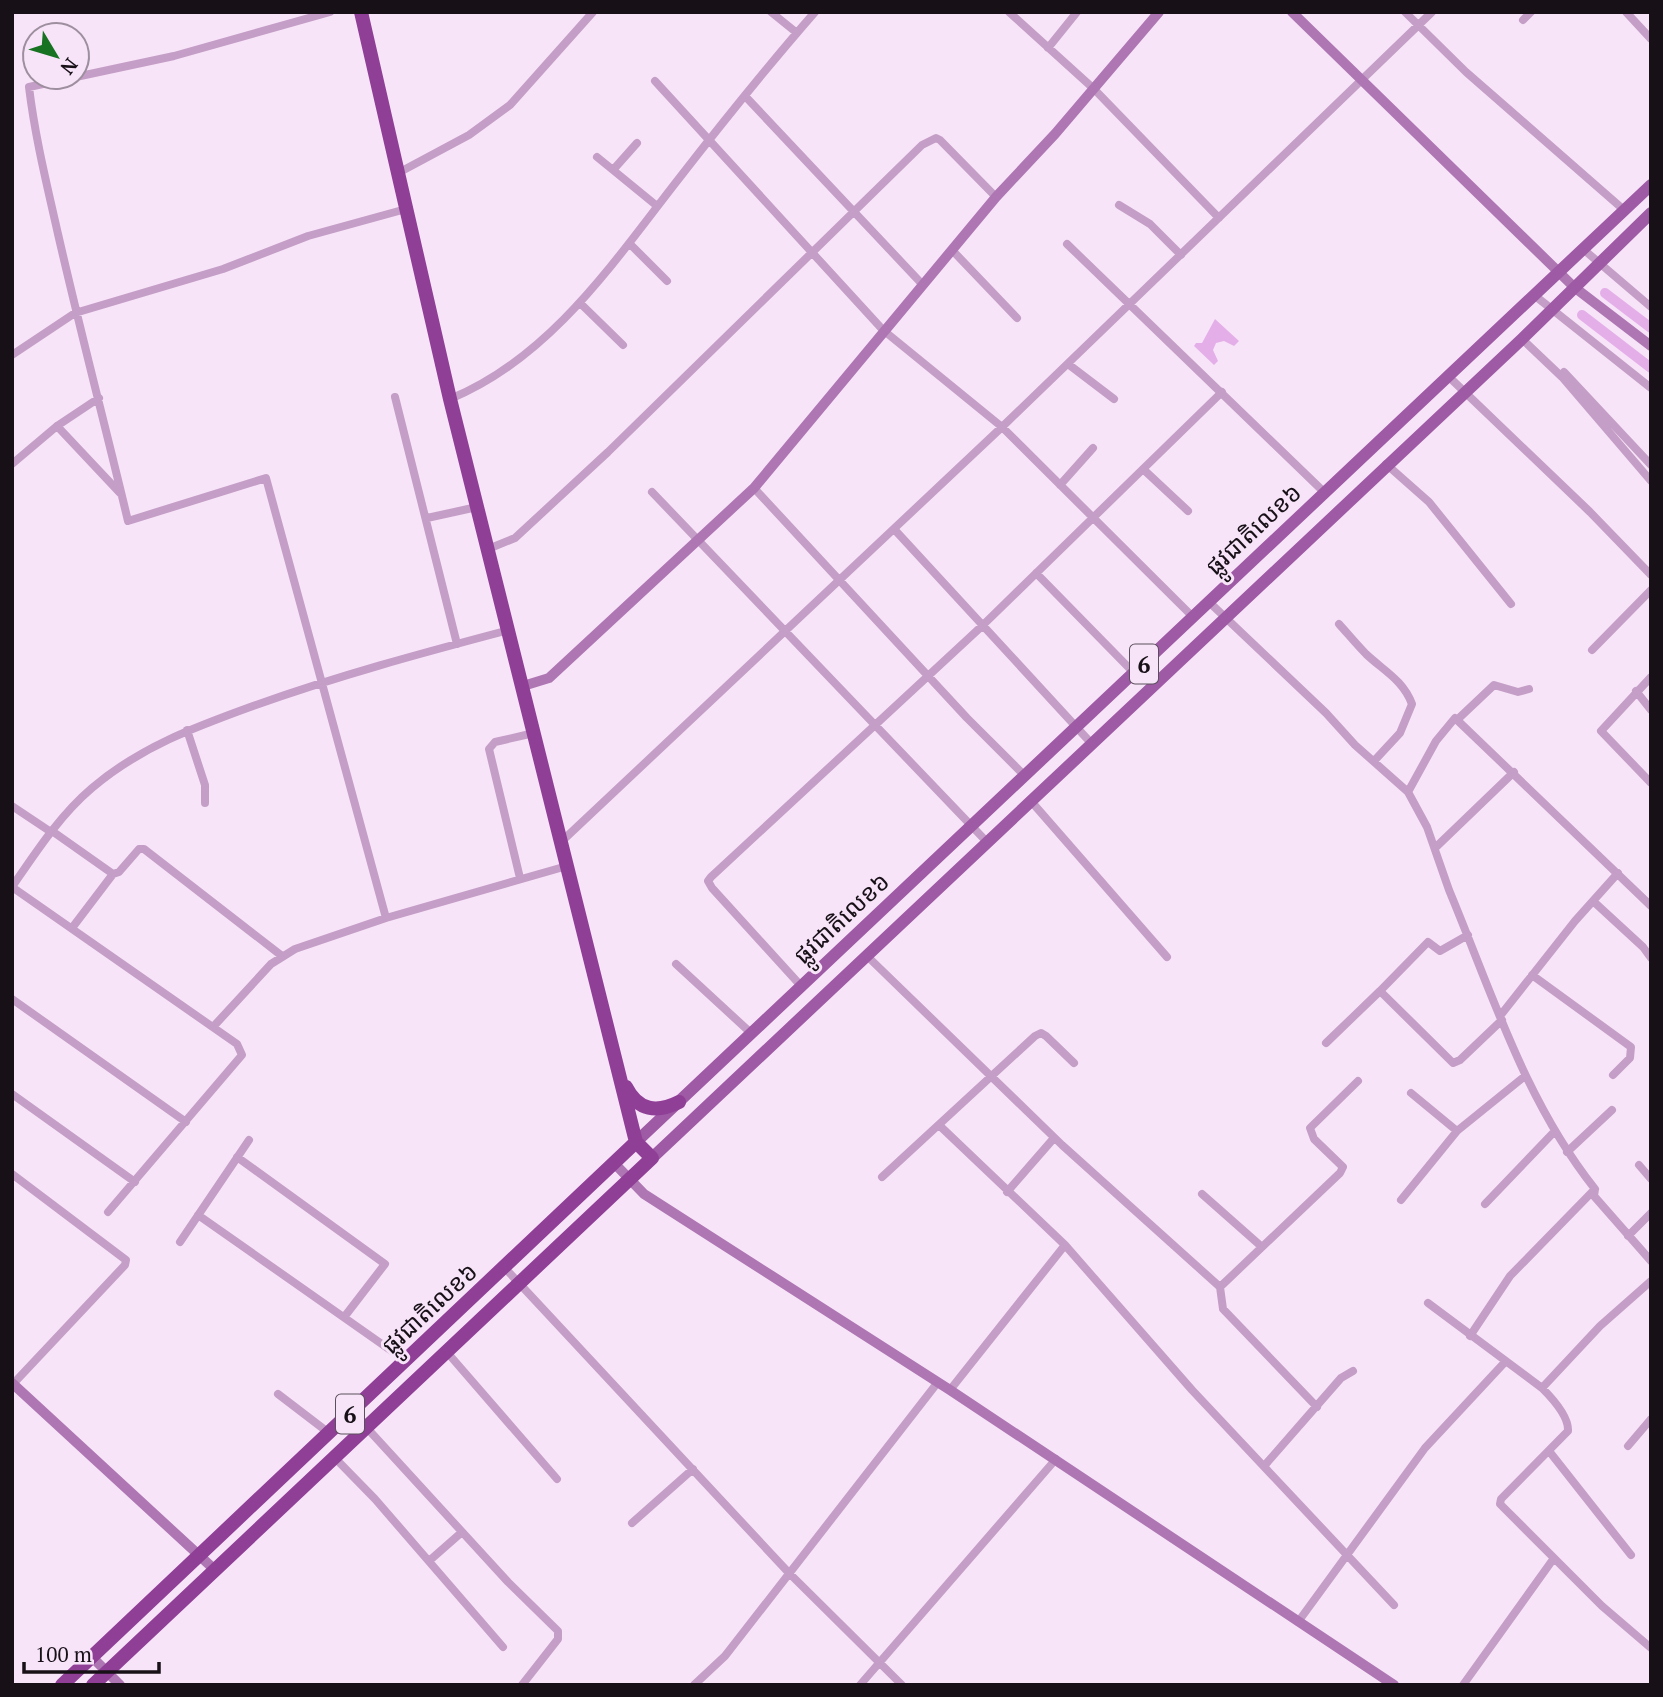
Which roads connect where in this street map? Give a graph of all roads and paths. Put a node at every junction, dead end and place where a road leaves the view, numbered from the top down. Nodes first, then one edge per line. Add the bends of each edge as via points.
1 (330, 12) edge
2 (361, 12) edge
3 (593, 12) edge
4 (771, 12) edge
5 (815, 12) edge
6 (1009, 12) edge
7 (1077, 12) edge
8 (1159, 12) edge
9 (1292, 12) edge
10 (1405, 12) edge
11 (1432, 12) edge
12 (1531, 12) edge
13 (1626, 12) edge
14 (1523, 20) dead end
15 (1418, 25) junction
16 (797, 33) junction
17 (1651, 39) edge
18 (1048, 48) junction
19 (655, 81) dead end
20 (1363, 81) junction
21 (1094, 89) junction
22 (745, 96) junction
23 (710, 139) junction
24 (637, 143) dead end
25 (597, 158) dead end
26 (613, 170) junction
27 (397, 173) junction
28 (1651, 185) edge
29 (996, 197) junction
30 (1119, 205) dead end
31 (657, 206) junction
32 (406, 209) junction
33 (853, 211) junction
34 (1624, 211) junction
35 (1651, 213) edge
36 (1219, 218) junction
37 (1067, 243) dead end
38 (630, 244) junction
39 (1583, 248) junction
40 (953, 250) junction
41 (812, 254) junction
42 (1181, 255) junction
43 (1598, 264) junction
44 (1559, 272) junction
45 (667, 281) dead end
46 (922, 284) junction
47 (1574, 287) junction
48 (1534, 295) junction
49 (580, 303) junction
50 (1129, 305) junction
51 (1651, 307) edge
52 (1550, 310) junction
53 (75, 313) junction
54 (1017, 318) dead end
55 (883, 330) junction
56 (1522, 339) junction
57 (623, 345) dead end
58 (1651, 346) edge
59 (12, 355) edge
60 (1542, 358) junction
61 (1068, 364) junction
62 (1448, 376) junction
63 (1651, 388) edge
64 (1464, 391) junction
65 (1222, 392) junction
66 (396, 397) dead end
67 (99, 398) junction
68 (450, 399) junction
69 (1114, 399) dead end
70 (57, 426) junction
71 (1002, 427) junction
72 (1093, 447) dead end
73 (12, 464) edge
74 (1386, 464) junction
75 (1651, 465) edge
76 (1143, 469) junction
77 (1651, 481) edge
78 (1060, 485) junction
79 (754, 488) junction
80 (652, 492) dead end
81 (1325, 492) junction
82 (122, 496) junction
83 (477, 507) junction
84 (1188, 511) dead end
85 (1092, 517) junction
86 (427, 518) junction
87 (894, 529) junction
88 (698, 540) junction
89 (488, 549) junction
90 (1036, 573) junction
91 (1651, 575) edge
92 (840, 580) junction
93 (1651, 590) edge
94 (1209, 602) junction
95 (1511, 604) dead end
96 (1225, 616) junction
97 (1193, 617) junction
98 (1339, 624) dead end
99 (982, 626) junction
100 (509, 630) junction
101 (783, 631) junction
102 (457, 644) junction
103 (1592, 650) dead end
104 (1134, 673) junction
105 (928, 674) junction
106 (1651, 677) edge
107 (322, 681) junction
108 (523, 686) junction
109 (1530, 689) dead end
110 (1636, 691) junction
111 (1651, 710) edge
112 (1458, 719) junction
113 (875, 725) junction
114 (1076, 727) junction
115 (187, 730) junction
116 (534, 733) junction
117 (1091, 743) junction
118 (1374, 761) junction
119 (1514, 772) junction
120 (1025, 776) junction
121 (1651, 783) edge
122 (1408, 792) junction
123 (1030, 800) junction
124 (205, 803) dead end
125 (12, 806) edge
126 (972, 826) junction
127 (51, 831) junction
128 (986, 841) junction
129 (561, 842) junction
130 (1435, 848) junction
131 (567, 866) junction
132 (1618, 873) junction
133 (113, 874) junction
134 (520, 878) junction
135 (1593, 901) junction
136 (1651, 906) edge
137 (386, 918) junction
138 (72, 928) junction
139 (1468, 935) junction
140 (866, 955) junction
141 (282, 956) junction
142 (1167, 957) dead end
143 (1651, 958) edge
144 (676, 964) dead end
145 (1532, 975) junction
146 (802, 987) junction
147 (1380, 991) junction
148 (12, 999) edge
149 (1501, 1018) junction
150 (213, 1027) junction
151 (752, 1034) junction
152 (1326, 1043) dead end
153 (1074, 1063) dead end
154 (1613, 1075) dead end
155 (1525, 1076) junction
156 (620, 1077) junction
157 (993, 1077) junction
158 (1358, 1081) dead end
159 (1410, 1093) dead end
160 (12, 1094) edge
161 (679, 1102) junction
162 (1612, 1110) dead end
163 (186, 1122) junction
164 (940, 1126) junction
165 (1457, 1131) junction
166 (1554, 1132) junction
167 (1054, 1138) junction
168 (250, 1140) dead end
169 (636, 1142) junction
170 (1567, 1152) junction
171 (237, 1157) junction
172 (652, 1158) junction
173 (614, 1163) junction
174 (1639, 1165) dead end
175 (882, 1177) dead end
176 (629, 1179) junction
177 (14, 1180) edge
178 (1651, 1180) edge
179 (135, 1182) junction
180 (1595, 1189) junction
181 (1007, 1192) junction
182 (1202, 1194) dead end
183 (1401, 1200) dead end
184 (1485, 1204) dead end
185 (108, 1212) dead end
186 (1651, 1213) edge
187 (198, 1215) junction
188 (1628, 1236) junction
189 (180, 1242) dead end
190 (1065, 1245) junction
191 (1262, 1247) junction
192 (1651, 1261) edge
193 (504, 1268) junction
194 (1651, 1280) edge
195 (518, 1283) junction
196 (1220, 1287) junction
197 (1427, 1303) dead end
198 (345, 1316) junction
199 (1470, 1336) junction
200 (446, 1351) junction
201 (406, 1361) junction
202 (1505, 1362) junction
203 (1353, 1371) dead end
204 (938, 1382) junction
205 (13, 1384) edge
206 (1542, 1388) junction
207 (950, 1390) junction
208 (278, 1394) dead end
209 (1317, 1407) junction
210 (1651, 1419) edge
211 (366, 1427) junction
212 (329, 1433) junction
213 (1628, 1446) dead end
214 (1549, 1451) junction
215 (334, 1457) junction
216 (1056, 1460) junction
217 (1265, 1465) junction
218 (693, 1469) junction
219 (557, 1479) dead end
220 (632, 1523) dead end
221 (462, 1532) junction
222 (200, 1555) junction
223 (1632, 1555) dead end
224 (1348, 1556) junction
225 (1554, 1558) junction
226 (429, 1561) junction
227 (215, 1570) junction
228 (789, 1573) junction
229 (1394, 1605) dead end
230 (1298, 1622) junction
231 (503, 1647) dead end
232 (1650, 1647) edge
233 (92, 1657) junction
234 (879, 1665) junction
235 (107, 1672) junction
236 (62, 1685) edge
237 (93, 1685) edge
238 (120, 1685) edge
239 (522, 1685) edge
240 (694, 1685) edge
241 (860, 1685) edge
242 (902, 1685) edge
243 (1394, 1685) edge
244 (1463, 1685) edge

1 - 53 street via 174,56 29,87 34,130
2 - 27 highway
3 - 27 street via 510,104 469,135
4 - 16 street
5 - 16 street
6 - 18 street
7 - 18 street
8 - 21 street
9 - 20 street
10 - 15 street
11 - 15 street
12 - 14 street
13 - 17 street
15 - 20 street
15 - 34 street
16 - 22 street
18 - 21 street
19 - 23 street
20 - 36 street
20 - 44 street
21 - 29 street
21 - 36 street
22 - 23 street
22 - 33 street
23 - 31 street
23 - 41 street
24 - 26 street
25 - 26 street
26 - 31 street
27 - 32 highway
28 - 34 main road, ផ្លូវជាតិលេខ៦ / 6
29 - 33 street via 936,138 922,145
29 - 40 street
30 - 42 street via 1143,218
31 - 38 street
32 - 53 street via 308,236 223,269
32 - 68 highway
33 - 41 street
33 - 46 street
34 - 39 main road, ផ្លូវជាតិលេខ៦ / 6
35 - 43 main road, ផ្លូវជាតិលេខ៦ / 6
36 - 42 street
37 - 50 street
38 - 45 street
38 - 49 street
39 - 43 street
39 - 44 main road, ផ្លូវជាតិលេខ៦ / 6
40 - 46 street
40 - 54 street
41 - 55 street
41 - 89 street via 515,538
42 - 50 street
43 - 47 main road, ផ្លូវជាតិលេខ៦ / 6
43 - 51 street
44 - 47 street
44 - 48 main road, ផ្លូវជាតិលេខ៦ / 6
46 - 55 street
47 - 52 main road, ផ្លូវជាតិលេខ៦ / 6
47 - 58 street
48 - 52 street
48 - 62 main road, ផ្លូវជាតិលេខ៦ / 6
49 - 57 street
49 - 68 street via 540,341 479,387
50 - 61 street
50 - 65 street
52 - 56 main road, ផ្លូវជាតិលេខ៦ / 6
52 - 63 street
53 - 59 street
53 - 67 street
55 - 71 street
55 - 79 street
56 - 60 street
56 - 64 main road, ផ្លូវជាតិលេខ៦ / 6
60 - 75 street via 1551,358
60 - 77 street
61 - 69 street
61 - 71 street
62 - 64 street
62 - 81 main road, ផ្លូវជាតិលេខ៦ / 6
64 - 74 main road, ផ្លូវជាតិលេខ៦ / 6
64 - 91 street
65 - 76 street
65 - 81 street
66 - 86 street
67 - 70 street
67 - 82 street
68 - 83 highway
70 - 73 street
70 - 82 street
71 - 78 street
71 - 87 street
72 - 78 street
74 - 95 street via 1429,502
74 - 96 main road, ផ្លូវជាតិលេខ៦ / 6
76 - 84 street
76 - 85 street
78 - 85 street
79 - 88 street
79 - 92 street
80 - 88 street
81 - 94 main road, ផ្លូវជាតិលេខ៦ / 6
82 - 107 street via 128,521 266,478
83 - 86 street
83 - 89 highway
85 - 90 street
85 - 97 street
86 - 102 street
87 - 92 street
87 - 99 street
88 - 101 street
88 - 108 street via 549,678
89 - 100 highway
90 - 99 street
90 - 104 street
92 - 101 street
92 - 105 street
93 - 103 street
94 - 96 street
94 - 97 main road, ផ្លូវជាតិលេខ៦ / 6
96 - 117 main road, ផ្លូវជាតិលេខ៦ / 6
96 - 118 street
97 - 104 main road, ផ្លូវជាតិលេខ៦ / 6
98 - 118 street via 1408,691 1412,704 1399,733
99 - 105 street
99 - 114 street
100 - 102 street
100 - 108 highway
101 - 113 street
101 - 129 street
102 - 107 street
104 - 114 main road, ផ្លូវជាតិលេខ៦ / 6
105 - 113 street
105 - 120 street
106 - 110 street
107 - 115 street
107 - 137 street
108 - 116 highway
109 - 112 street via 1518,692 1494,685
110 - 111 street
110 - 121 street via 1601,731
112 - 119 street
112 - 122 street via 1445,728
113 - 126 street
113 - 146 street via 709,881
114 - 117 street
114 - 120 main road, ផ្លូវជាតិលេខ៦ / 6
115 - 124 street via 205,785
115 - 127 street via 103,779
116 - 129 highway
116 - 134 street via 495,742 489,749
117 - 123 main road, ផ្លូវជាតិលេខ៦ / 6
118 - 122 street
119 - 130 street
119 - 132 street
120 - 126 main road, ផ្លូវជាតិលេខ៦ / 6
122 - 130 street
123 - 128 main road, ផ្លូវជាតិលេខ៦ / 6
123 - 142 street
125 - 127 street
126 - 128 street
126 - 146 main road, ផ្លូវជាតិលេខ៦ / 6
127 - 133 street
127 - 138 street via 12,887
128 - 140 main road, ផ្លូវជាតិលេខ៦ / 6
129 - 131 highway
130 - 139 street
131 - 134 street
131 - 156 highway
132 - 135 street
132 - 136 street
133 - 138 street
133 - 141 street via 141,848
134 - 137 street
135 - 143 street
135 - 145 street
137 - 141 street
138 - 150 street
139 - 147 street via 1440,951 1428,942
139 - 149 street
140 - 157 street
140 - 172 main road, ផ្លូវជាតិលេខ៦ / 6
141 - 150 street
144 - 151 street
145 - 149 street
145 - 154 street via 1631,1047 1630,1058
146 - 151 main road, ផ្លូវជាតិលេខ៦ / 6
147 - 149 street via 1453,1063
147 - 152 street
148 - 163 street
149 - 155 street
150 - 163 street via 237,1044 242,1055
151 - 161 main road, ផ្លូវជាតិលេខ៦ / 6
153 - 157 street via 1041,1033
155 - 165 street
155 - 166 street
156 - 161 highway via 631,1097 650,1110
156 - 169 highway
157 - 164 street
157 - 167 street
158 - 191 street via 1310,1128 1314,1139 1343,1167 1340,1173
159 - 165 street
160 - 179 street
161 - 169 main road, ផ្លូវជាតិលេខ៦ / 6
162 - 170 street
163 - 179 street
164 - 175 street
164 - 181 street
165 - 183 street
166 - 170 street
166 - 184 street
167 - 181 street
167 - 196 street
168 - 171 street
169 - 172 highway
169 - 173 highway, ផ្លូវជាតិលេខ៦ / 6
170 - 180 street
171 - 187 street
171 - 198 street via 384,1264
172 - 176 highway, ផ្លូវជាតិលេខ៦ / 6
173 - 176 street
173 - 193 highway, ផ្លូវជាតិលេខ៦ / 6
174 - 178 street
176 - 195 highway, ផ្លូវជាតិលេខ៦ / 6
176 - 204 street via 644,1194
177 - 205 street via 126,1259
179 - 185 street
180 - 188 street via 1594,1196
180 - 199 street via 1510,1276
181 - 190 street
182 - 191 street
186 - 188 street
187 - 189 street
187 - 198 street
188 - 192 street
190 - 207 street
190 - 217 street via 1192,1390
191 - 196 street
193 - 195 street
193 - 201 highway, ផ្លូវជាតិលេខ៦ / 6
194 - 206 street
195 - 200 highway, ផ្លូវជាតិលេខ៦ / 6
195 - 218 street
196 - 209 street via 1223,1309
197 - 199 street
198 - 201 street
199 - 202 street
200 - 211 highway, ផ្លូវជាតិលេខ៦ / 6
200 - 219 street
201 - 212 highway, ផ្លូវជាតិលេខ៦ / 6
202 - 206 street
202 - 224 street via 1425,1448
203 - 209 street via 1341,1378
204 - 207 street
204 - 228 street
205 - 222 street
206 - 214 street via 1569,1429
207 - 216 street
208 - 212 street
209 - 217 street
210 - 213 street
211 - 215 highway, ផ្លូវជាតិលេខ៦ / 6
211 - 221 street
212 - 222 highway, ផ្លូវជាតិលេខ៦ / 6
214 - 223 street
214 - 225 street via 1499,1502
215 - 226 street
215 - 227 highway, ផ្លូវជាតិលេខ៦ / 6
216 - 230 street
216 - 234 street
217 - 224 street
218 - 220 street
218 - 228 street
221 - 226 street
221 - 239 street via 558,1631 558,1639
222 - 227 street
222 - 233 highway, ផ្លូវជាតិលេខ៦ / 6
224 - 229 street
224 - 230 street
225 - 232 street
225 - 244 street
226 - 231 street
227 - 235 highway, ផ្លូវជាតិលេខ៦ / 6
228 - 234 street
228 - 240 street via 725,1656
230 - 243 street
233 - 235 street
233 - 236 highway, ផ្លូវជាតិលេខ៦ / 6
234 - 241 street
234 - 242 street
235 - 237 highway, ផ្លូវជាតិលេខ៦ / 6
235 - 238 street

